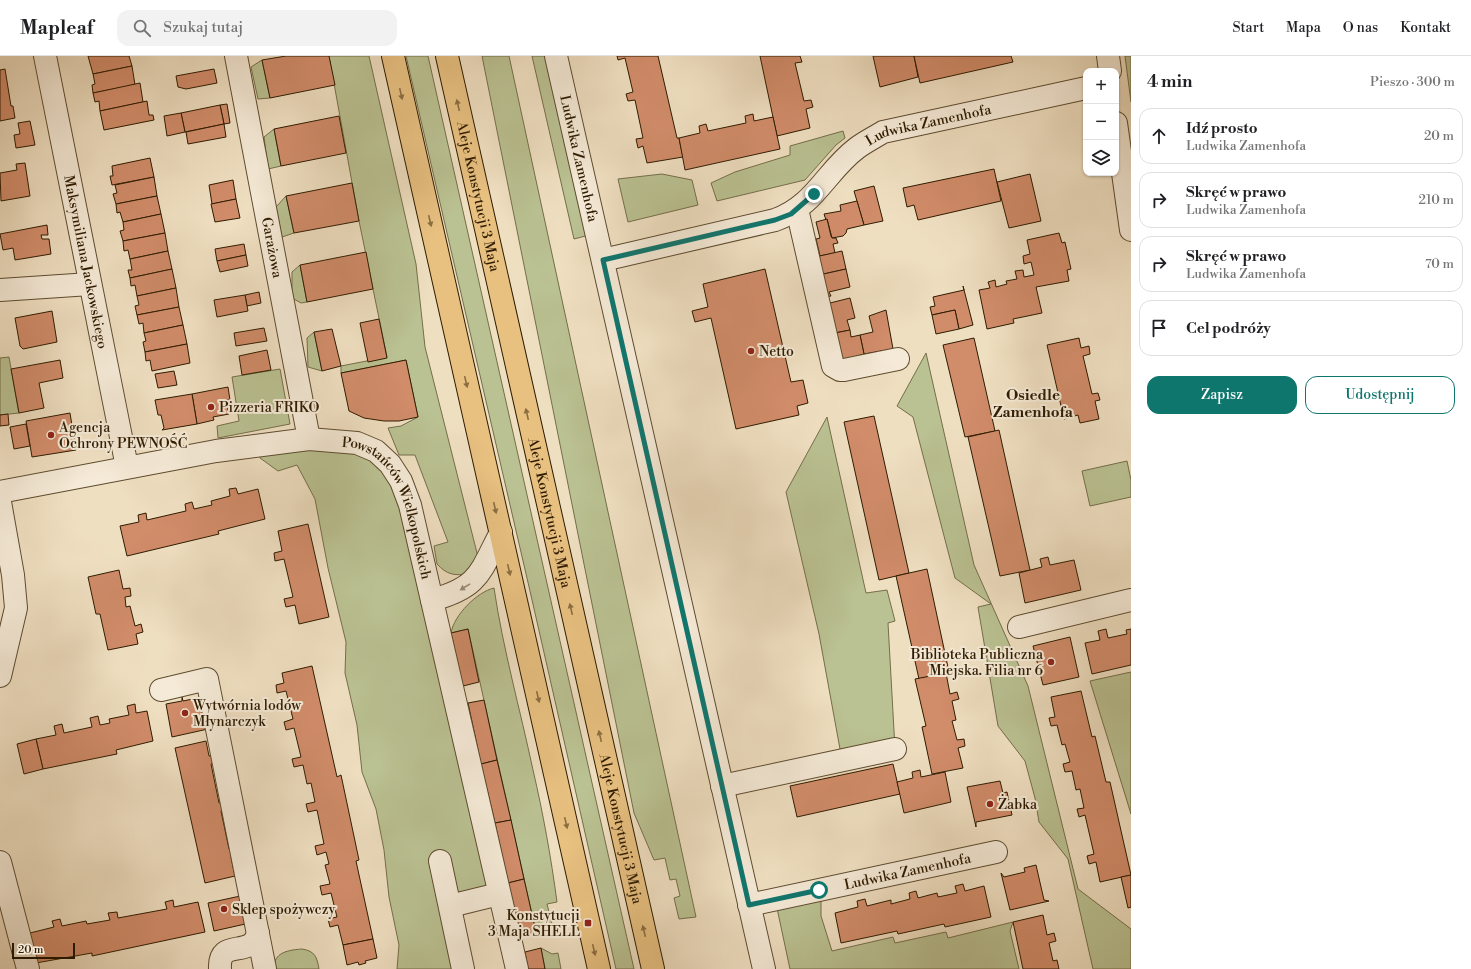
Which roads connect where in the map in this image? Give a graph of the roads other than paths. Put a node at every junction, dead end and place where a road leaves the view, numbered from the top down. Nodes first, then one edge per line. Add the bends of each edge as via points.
1 (45, 56) edge
2 (236, 56) edge
3 (393, 56) edge
4 (447, 56) edge
5 (556, 56) edge
6 (1108, 56) edge
7 (1110, 68) edge
8 (1083, 89) edge
9 (1119, 132) edge
10 (1125, 151) edge
11 (797, 209) junction
12 (1131, 230) edge
13 (603, 260) junction
14 (90, 284) junction
15 (0, 290) edge
16 (898, 359) dead end
17 (309, 439) junction
18 (127, 467) junction
19 (0, 492) edge
20 (0, 502) edge
21 (501, 532) junction
22 (432, 600) junction
23 (1131, 600) edge
24 (1019, 627) dead end
25 (0, 676) edge
26 (161, 690) dead end
27 (895, 749) dead end
28 (722, 786) junction
29 (996, 852) dead end
30 (440, 861) dead end
31 (0, 862) edge
32 (499, 894) junction
33 (749, 905) junction
34 (450, 906) junction
35 (258, 933) junction
36 (221, 963) edge
37 (28, 969) edge
38 (265, 969) edge
39 (463, 969) edge
40 (517, 969) edge
41 (599, 969) edge
42 (653, 969) edge
43 (764, 969) edge

1 - 14 street, Maksymiliana Jackowskiego
2 - 17 street, Garażowa
3 -> 21 main road
42 -> 4 main road, Aleje Konstytucji 3 Maja
5 - 13 street, Ludwika Zamenhofa
6 - 7 street
8 - 11 street, Ludwika Zamenhofa via 883,132 857,148
9 - 10 street
10 - 12 street
11 - 13 street, Ludwika Zamenhofa via 775,220
11 - 16 street via 833,366 844,370
13 - 28 street, Ludwika Zamenhofa
14 - 15 street
14 - 18 street, Maksymiliana Jackowskiego
17 - 18 street, Powstańców Wielkopolskich via 223,450
17 - 22 street, Powstańców Wielkopolskich via 357,443 376,451 390,464 401,481 410,505
18 - 19 street, Powstańców Wielkopolskich
20 - 25 street via 16,608
21 -> 22 street via 483,570 474,581 453,593
21 -> 41 main road
22 - 32 street, Powstańców Wielkopolskich
23 - 24 street
26 - 35 street via 207,679
27 - 28 street
28 - 33 street, Ludwika Zamenhofa
29 - 33 street, Ludwika Zamenhofa
30 - 34 street
31 - 37 street
32 - 34 street
32 - 40 street, Powstańców Wielkopolskich
33 - 43 street, Ludwika Zamenhofa
34 - 39 street
35 - 36 street via 251,946 229,950
35 - 38 street

